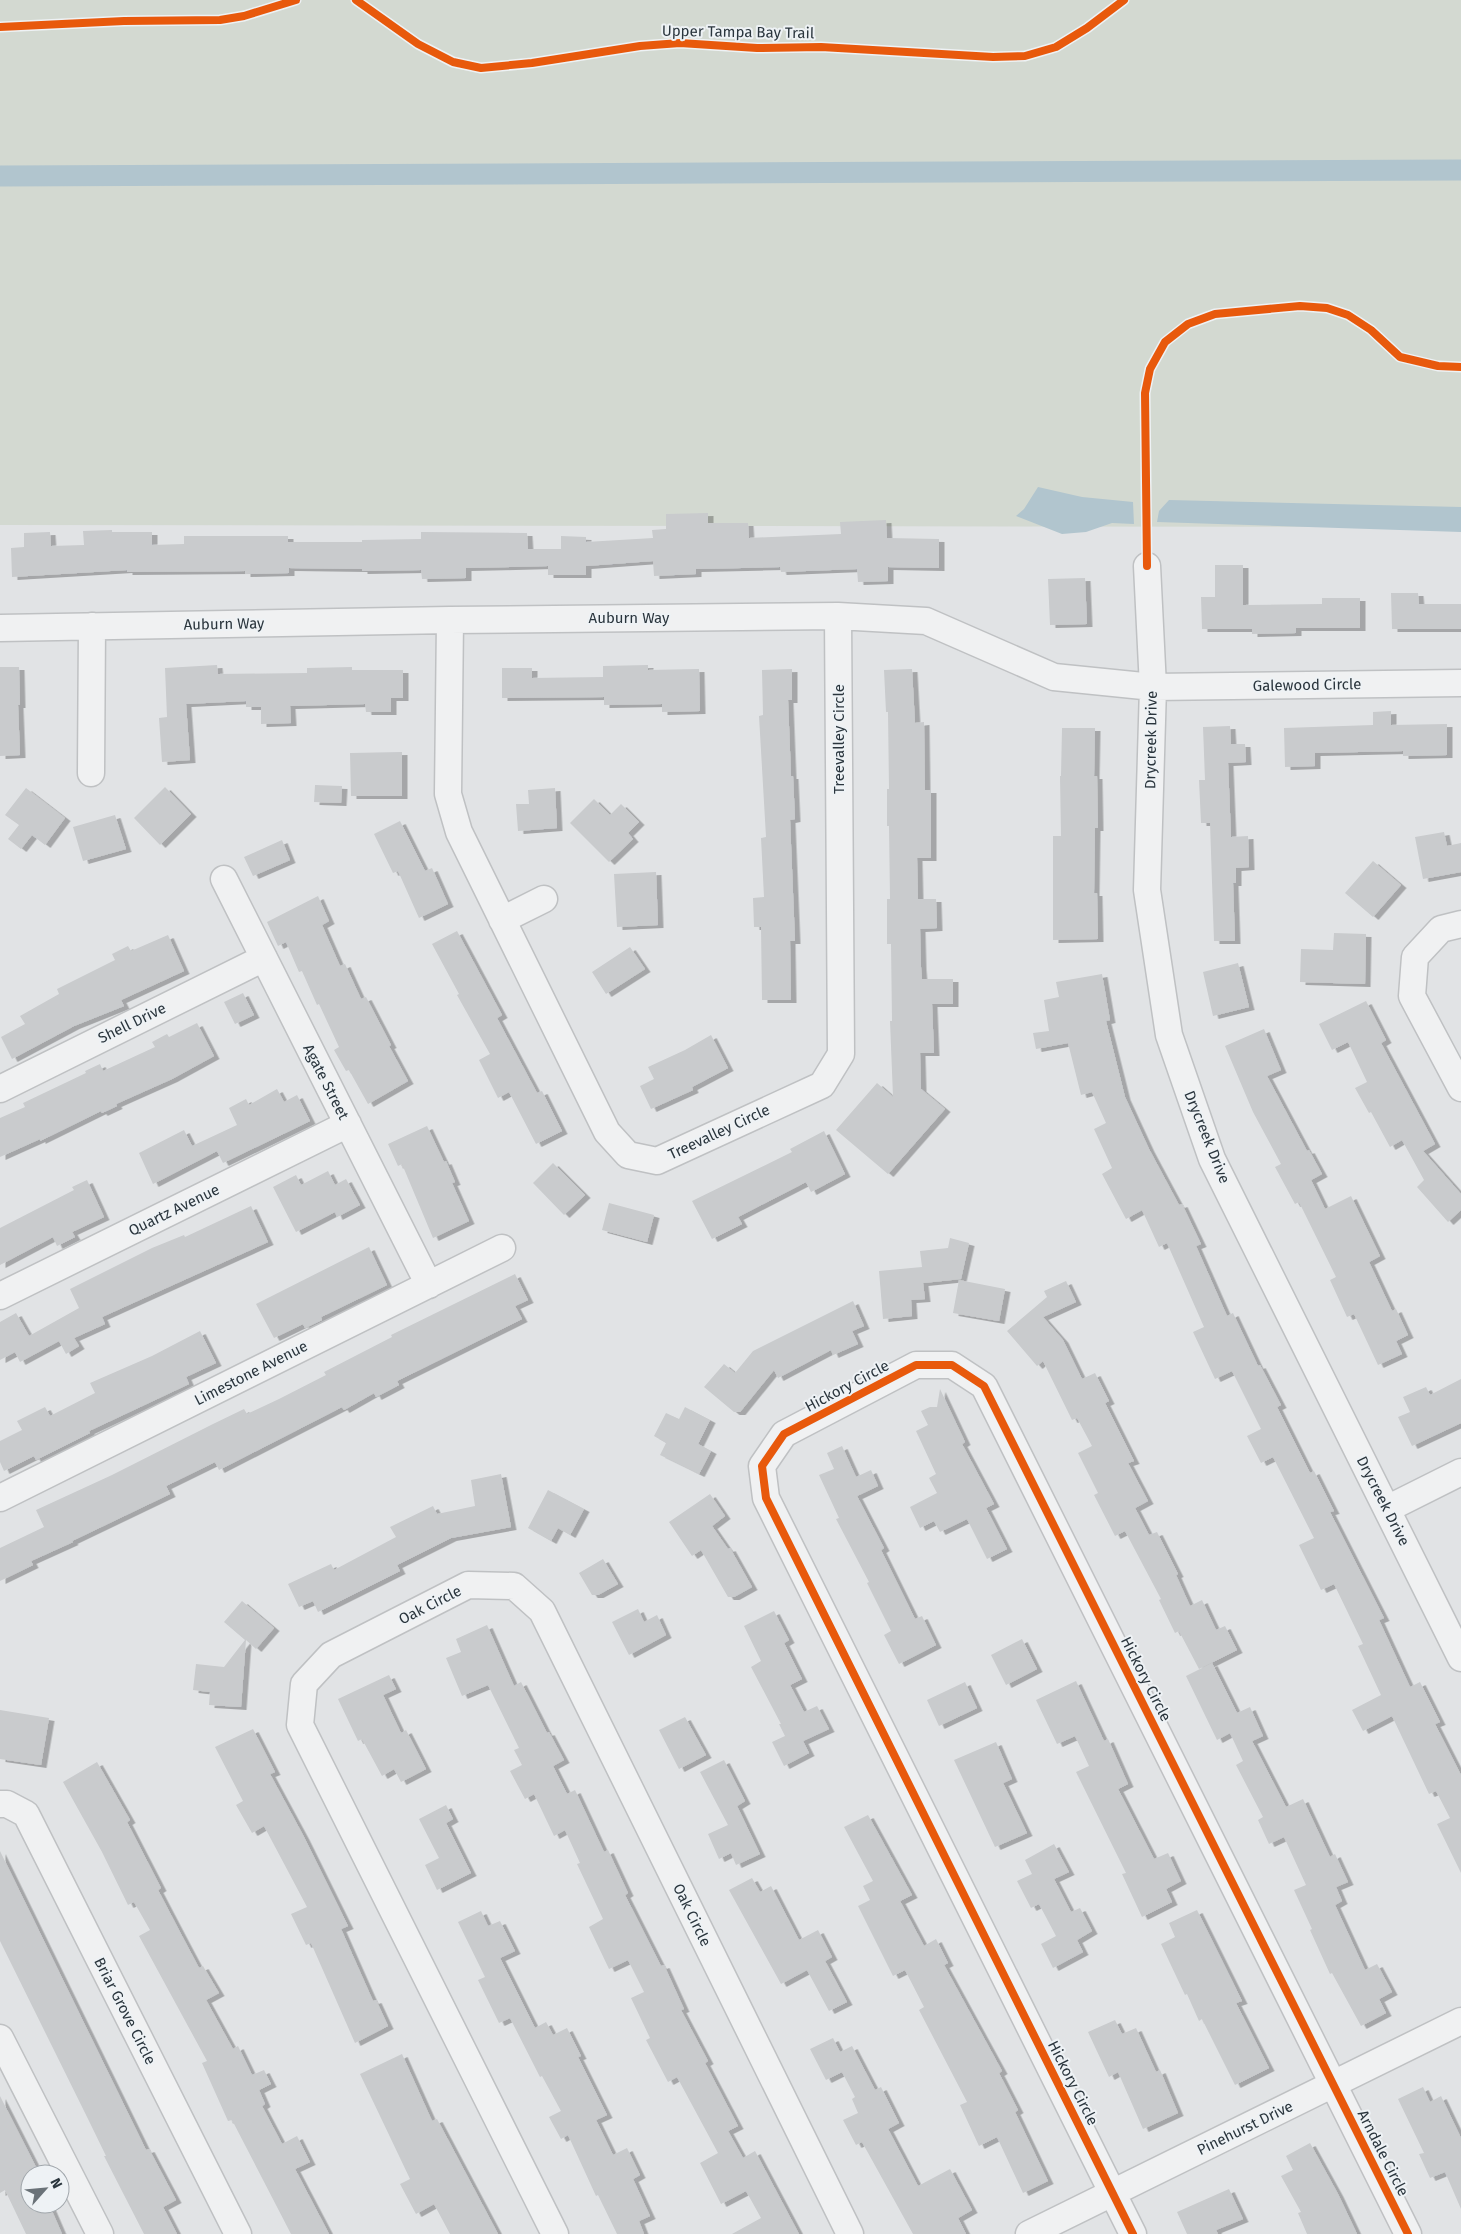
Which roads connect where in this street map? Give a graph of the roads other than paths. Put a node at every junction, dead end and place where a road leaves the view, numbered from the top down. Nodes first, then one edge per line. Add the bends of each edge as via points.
1 (1147, 566) dead end
2 (838, 616) junction
3 (450, 620) junction
4 (92, 626) junction
5 (0, 628) edge
6 (1461, 683) edge
7 (1152, 687) junction
8 (91, 773) dead end
9 (224, 880) dead end
10 (544, 899) dead end
11 (502, 920) junction
12 (1461, 924) edge
13 (264, 958) junction
14 (1461, 1088) edge
15 (0, 1089) edge
16 (348, 1124) junction
17 (502, 1248) dead end
18 (429, 1284) junction
19 (0, 1296) edge
20 (1461, 1472) edge
21 (0, 1498) edge
22 (1387, 1509) junction
23 (1461, 1658) edge
24 (0, 1804) edge
25 (1461, 2021) edge
26 (0, 2038) edge
27 (1333, 2084) junction
28 (1112, 2193) junction
29 (100, 2234) edge
30 (238, 2234) edge
31 (555, 2234) edge
32 (850, 2234) edge
33 (1029, 2234) edge
34 (1133, 2234) edge
35 (1408, 2234) edge

1 - 7 street, Drycreek Drive
2 - 3 street, Auburn Way
2 - 7 street, Auburn Way via 926,621 1054,677
2 - 11 street, Treevalley Circle via 841,1054 822,1085 658,1161 628,1155 607,1132
3 - 4 street, Auburn Way
3 - 11 street, Treevalley Circle via 448,794 459,832
4 - 5 street, Auburn Way
4 - 8 street
6 - 7 street, Galewood Circle
7 - 22 street, Drycreek Drive via 1147,890 1169,1035 1212,1159
9 - 13 street, Agate Street
10 - 11 street
12 - 14 street via 1441,929 1415,957 1412,996
13 - 15 street, Shell Drive
13 - 16 street, Agate Street
16 - 18 street, Agate Street
16 - 19 street, Quartz Avenue
17 - 18 street, Limestone Avenue
18 - 21 street, Limestone Avenue
20 - 22 street
22 - 23 street, Drycreek Drive
24 - 30 street, Briar Grove Circle via 7,1804 26,1814
25 - 27 street, Pinehurst Drive
26 - 29 street
27 - 28 street, Pinehurst Drive
27 - 28 street, Hickory Circle via 984,1386 952,1364 916,1365 784,1434 762,1466 766,1498
27 - 35 street, Arndale Circle
28 - 33 street, Pinehurst Drive
28 - 34 street
31 - 32 street, Oak Circle via 300,1725 304,1684 331,1655 468,1585 514,1586 542,1612

